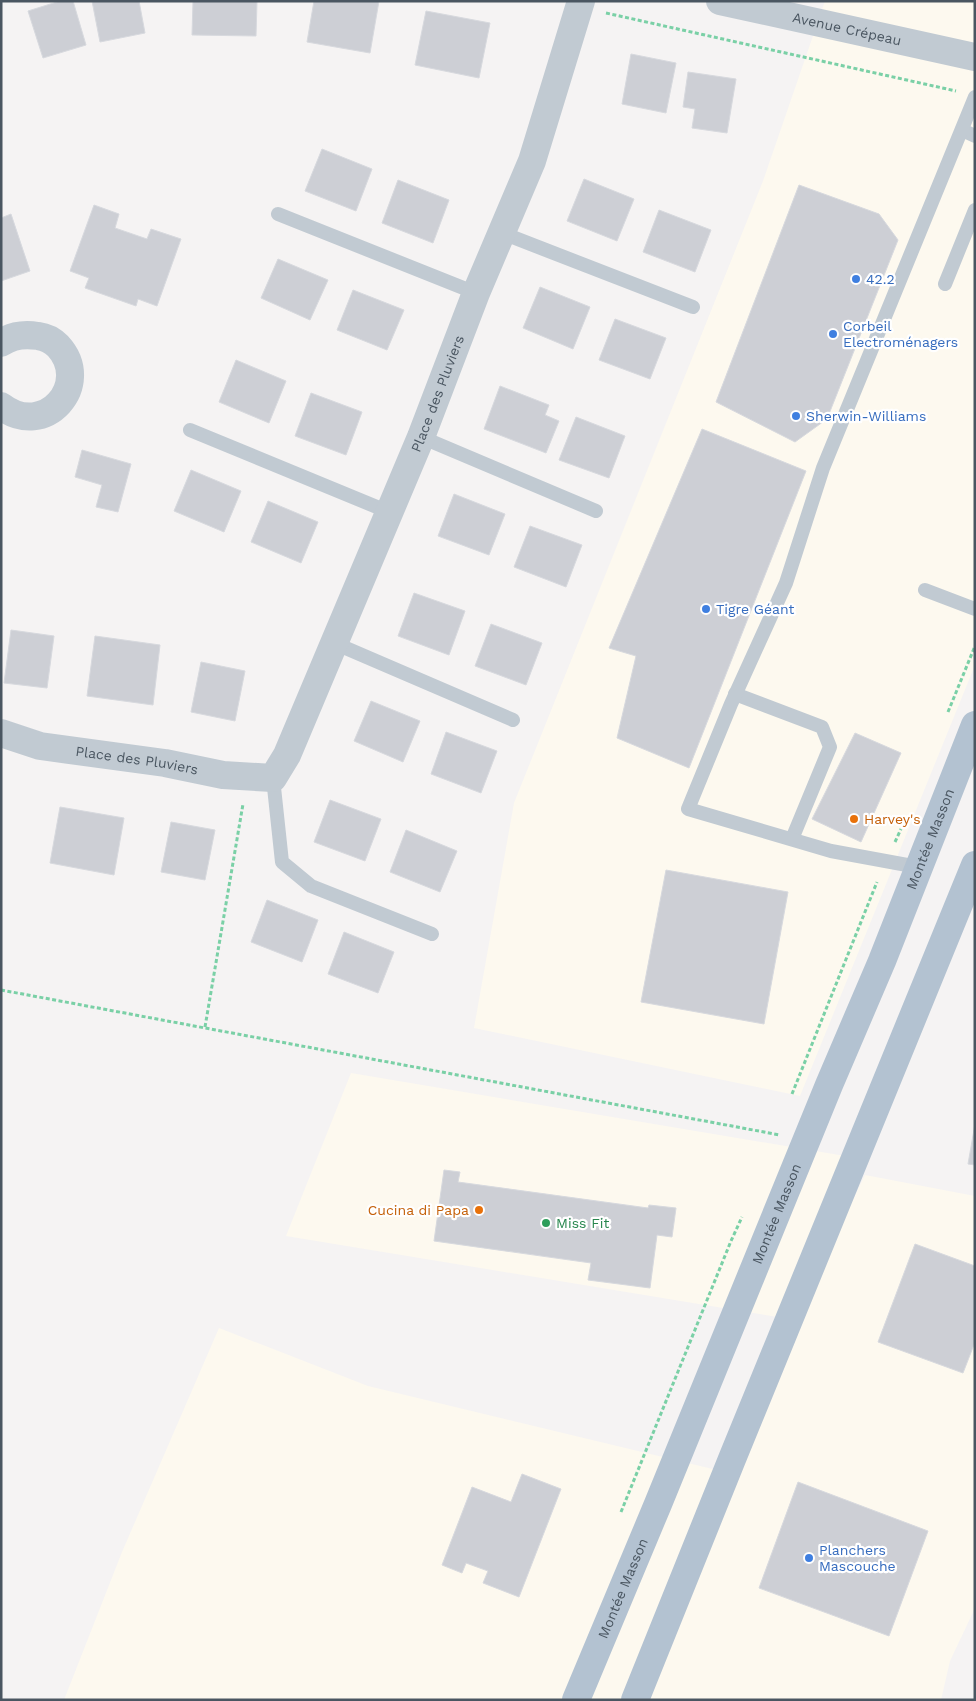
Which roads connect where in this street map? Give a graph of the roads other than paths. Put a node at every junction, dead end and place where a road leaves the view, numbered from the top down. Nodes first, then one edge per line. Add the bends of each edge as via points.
1 (581, 1) edge
2 (720, 1) edge
3 (975, 58) edge
4 (969, 95) edge
5 (962, 130) junction
6 (975, 136) edge
7 (975, 210) edge
8 (278, 214) dead end
9 (502, 233) junction
10 (945, 284) dead end
11 (476, 293) junction
12 (693, 307) dead end
13 (1, 343) edge
14 (1, 406) edge
15 (190, 430) dead end
16 (421, 437) junction
17 (596, 511) dead end
18 (389, 512) junction
19 (925, 590) dead end
20 (975, 608) edge
21 (334, 644) junction
22 (735, 694) junction
23 (513, 720) dead end
24 (975, 725) edge
25 (1, 733) edge
26 (261, 778) junction
27 (792, 839) junction
28 (975, 865) edge
29 (918, 867) junction
30 (432, 934) dead end
31 (576, 1700) edge
32 (635, 1700) edge

1 - 9 street, Place des Pluviers via 532,161
2 - 3 street, Avenue Crépeau
4 - 5 lane
5 - 6 lane
5 - 22 lane via 823,468 786,583
7 - 10 lane
8 - 11 lane
9 - 11 street, Place des Pluviers
9 - 12 lane
11 - 16 street, Place des Pluviers
13 - 14 street via 9,337 22,335 45,337 63,352 69,364 69,376 67,391 49,413 19,416
15 - 18 lane
16 - 17 lane
16 - 18 street, Place des Pluviers
18 - 21 street, Place des Pluviers
19 - 20 lane
21 - 23 lane
21 - 26 street, Place des Pluviers via 287,755
22 - 27 lane via 822,727 830,746
22 - 27 lane via 688,809
24 - 29 main road, Montée Masson
25 - 26 street, Place des Pluviers via 40,746
26 - 30 lane via 282,862 311,886
27 - 29 lane
28 - 32 main road
29 - 31 main road, Montée Masson

